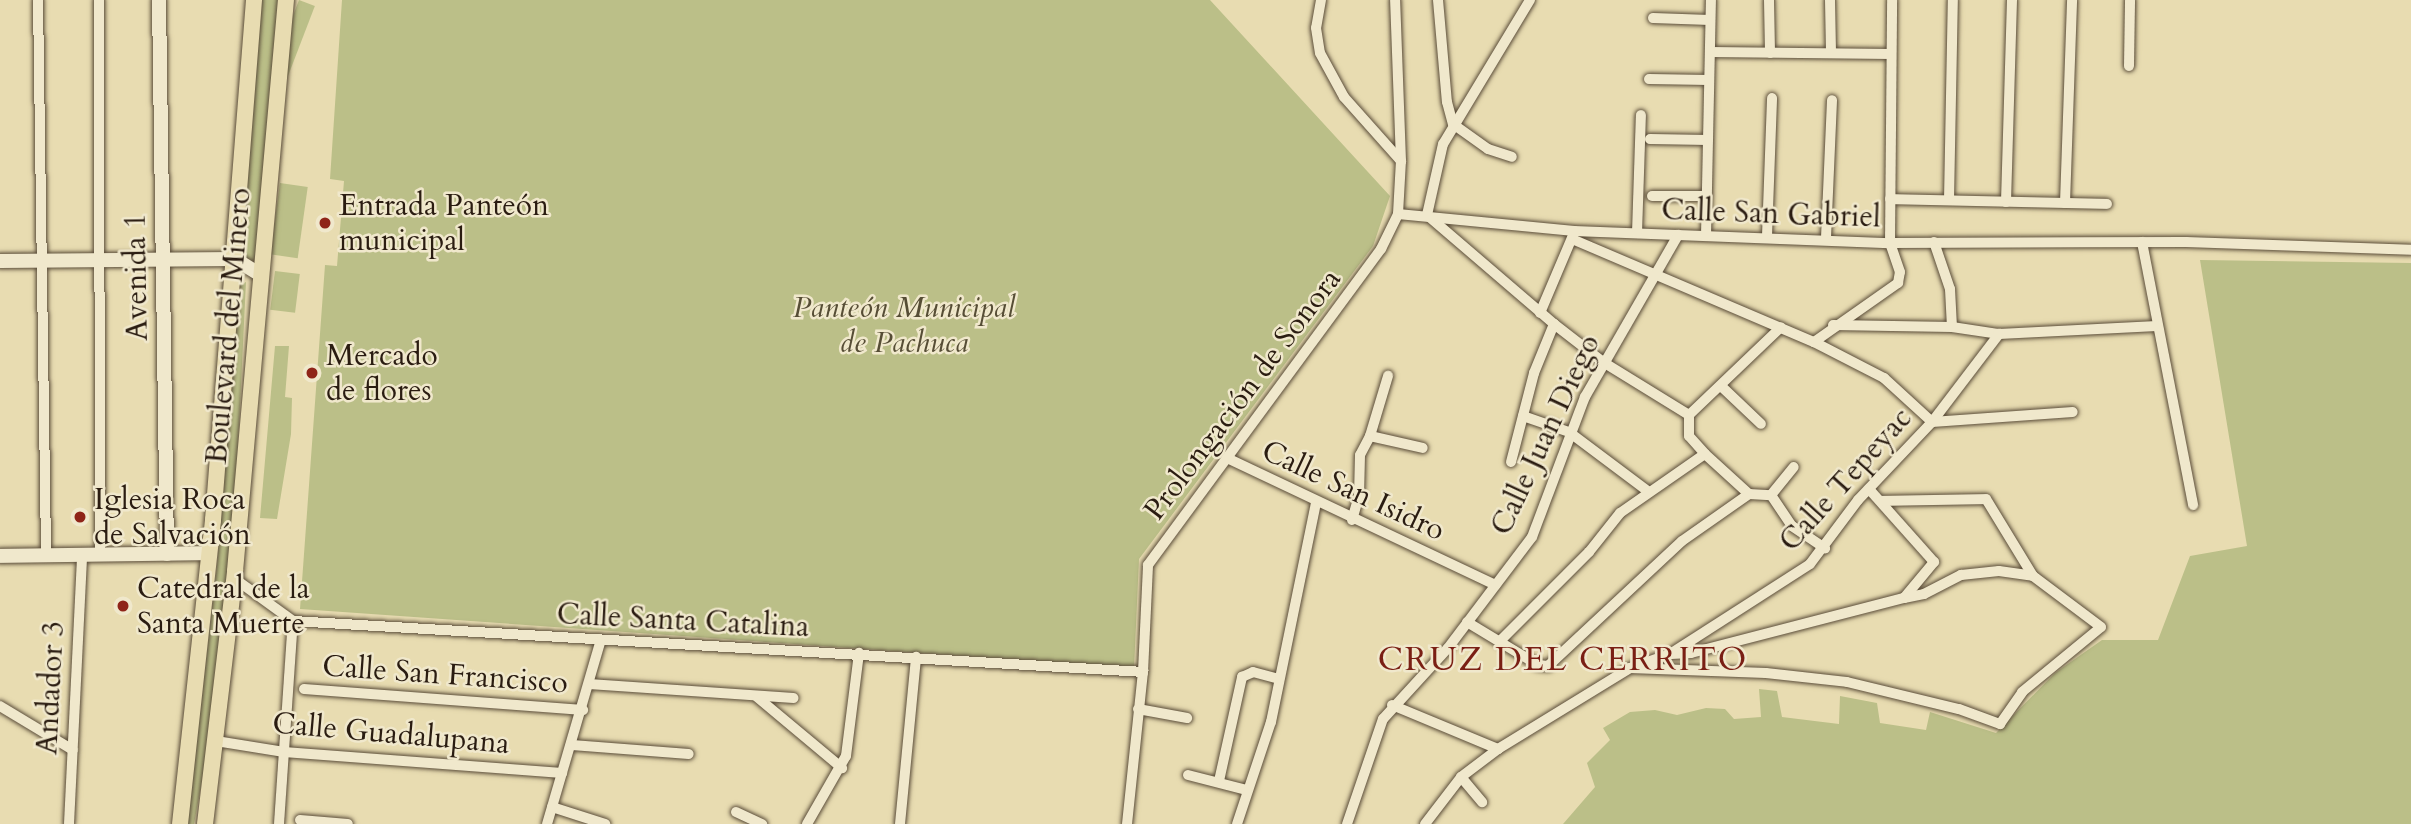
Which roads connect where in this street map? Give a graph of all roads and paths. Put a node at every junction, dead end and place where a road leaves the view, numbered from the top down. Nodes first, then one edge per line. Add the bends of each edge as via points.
1 (38, 0) edge
2 (99, 0) edge
3 (159, 0) edge
4 (254, 0) edge
5 (286, 0) edge
6 (1321, 0) edge
7 (1395, 0) edge
8 (1438, 0) edge
9 (1530, 0) edge
10 (1711, 0) edge
11 (1769, 0) edge
12 (1830, 0) edge
13 (1892, 0) edge
14 (1953, 0) edge
15 (2012, 0) edge
16 (2072, 0) edge
17 (2130, 0) edge
18 (1653, 18) dead end
19 (1710, 20) junction
20 (1710, 51) junction
21 (1770, 53) junction
22 (1831, 53) junction
23 (1891, 54) junction
24 (2129, 65) dead end
25 (1649, 79) dead end
26 (1709, 80) junction
27 (1772, 98) dead end
28 (1832, 100) dead end
29 (1641, 115) dead end
30 (1453, 124) junction
31 (1650, 139) dead end
32 (1708, 140) junction
33 (1512, 158) dead end
34 (1401, 161) junction
35 (1652, 196) dead end
36 (1707, 196) junction
37 (1890, 199) junction
38 (1949, 200) junction
39 (2006, 202) junction
40 (2065, 203) junction
41 (2107, 204) dead end
42 (1398, 214) junction
43 (1427, 215) junction
44 (1637, 233) junction
45 (1678, 234) junction
46 (1573, 235) junction
47 (1706, 236) junction
48 (1768, 236) junction
49 (1826, 238) junction
50 (1934, 242) junction
51 (2143, 242) junction
52 (1890, 243) junction
53 (2411, 250) edge
54 (235, 259) junction
55 (42, 260) junction
56 (99, 260) junction
57 (163, 260) junction
58 (0, 261) edge
59 (1653, 274) junction
60 (261, 275) junction
61 (1540, 313) junction
62 (1554, 324) junction
63 (1832, 325) junction
64 (2157, 326) junction
65 (1781, 327) junction
66 (1952, 327) junction
67 (1999, 334) junction
68 (1814, 342) junction
69 (1604, 362) junction
70 (1388, 376) dead end
71 (1721, 386) junction
72 (2073, 412) dead end
73 (1689, 415) junction
74 (1523, 416) junction
75 (1932, 422) junction
76 (1761, 424) dead end
77 (1569, 432) junction
78 (1370, 436) junction
79 (1423, 448) dead end
80 (1705, 454) junction
81 (1227, 458) junction
82 (1511, 462) dead end
83 (1794, 467) dead end
84 (1869, 489) junction
85 (1649, 492) junction
86 (1749, 494) junction
87 (1771, 495) junction
88 (1881, 501) junction
89 (2193, 505) dead end
90 (1322, 506) junction
91 (1352, 520) junction
92 (1825, 548) junction
93 (210, 553) junction
94 (167, 554) junction
95 (46, 555) junction
96 (82, 555) junction
97 (100, 555) junction
98 (0, 556) edge
99 (2033, 576) junction
100 (235, 579) junction
101 (1496, 585) junction
102 (1904, 598) junction
103 (293, 621) junction
104 (1467, 622) junction
105 (1500, 642) junction
106 (600, 643) junction
107 (859, 653) junction
108 (1670, 654) junction
109 (916, 657) junction
110 (1630, 668) junction
111 (1143, 672) junction
112 (1279, 680) junction
113 (589, 684) junction
114 (304, 689) dead end
115 (756, 696) junction
116 (794, 698) dead end
117 (1392, 705) junction
118 (0, 706) edge
119 (1138, 709) junction
120 (583, 710) junction
121 (1187, 718) dead end
122 (216, 741) junction
123 (572, 745) junction
124 (1499, 749) junction
125 (73, 750) junction
126 (284, 752) junction
127 (689, 754) dead end
128 (842, 768) junction
129 (562, 773) junction
130 (1188, 775) dead end
131 (1461, 777) junction
132 (1220, 781) junction
133 (1247, 790) junction
134 (1482, 802) dead end
135 (552, 807) junction
136 (736, 812) dead end
137 (300, 820) dead end
138 (69, 824) edge
139 (180, 824) edge
140 (205, 824) edge
141 (279, 824) edge
142 (348, 824) edge
143 (547, 824) edge
144 (606, 824) edge
145 (762, 824) edge
146 (807, 824) edge
147 (900, 824) edge
148 (1126, 824) edge
149 (1237, 824) edge
150 (1348, 824) edge
151 (1424, 824) edge

1 - 55 street
2 - 56 street
3 - 57 street, Avenida 1
4 - 54 main road, Boulevard del Minero
5 - 60 main road, Boulevard del Minero
6 - 34 street via 1315,28 1321,53 1344,97
7 - 34 street, Prolongación de Sonora
8 - 30 street
9 - 30 street
10 - 19 street
11 - 21 street
12 - 22 street
13 - 23 street
14 - 38 street
15 - 39 street
16 - 40 street
17 - 24 street
18 - 19 street
19 - 20 street
20 - 21 street
20 - 26 street
21 - 22 street
22 - 23 street
23 - 37 street
25 - 26 street
26 - 32 street
27 - 48 street
28 - 49 street
29 - 44 street
30 - 33 street via 1488,149
30 - 43 street via 1436,161
31 - 32 street
32 - 36 street
34 - 42 street, Prolongación de Sonora
35 - 36 street
36 - 47 street
37 - 38 street, Calle San Gabriel
37 - 52 street
38 - 39 street, Calle San Gabriel
39 - 40 street, Calle San Gabriel
40 - 41 street, Calle San Gabriel
42 - 43 street, Calle San Gabriel
42 - 81 street, Prolongación de Sonora via 1381,249
43 - 46 street, Calle San Gabriel
43 - 61 street
44 - 45 street, Calle San Gabriel
44 - 46 street, Calle San Gabriel
45 - 47 street, Calle San Gabriel
45 - 59 street, Calle Juan Diego
46 - 59 street
46 - 61 street
47 - 48 street, Calle San Gabriel
48 - 49 street, Calle San Gabriel
49 - 52 street, Calle San Gabriel
50 - 51 street, Calle San Gabriel
50 - 52 street, Calle San Gabriel
50 - 66 street via 1950,289
51 - 53 street, Calle San Gabriel
51 - 64 street
52 - 63 street via 1900,272 1898,282
54 - 57 street
54 - 60 street
54 - 93 main road, Boulevard del Minero
55 - 56 street
55 - 58 street
55 - 95 street
56 - 57 street
56 - 97 street
57 - 94 street, Avenida 1
59 - 65 street
59 - 69 street, Calle Juan Diego
60 - 100 main road, Boulevard del Minero
61 - 62 street
62 - 69 street
62 - 74 street
63 - 66 street
63 - 68 street
64 - 67 street
64 - 89 street
65 - 68 street
65 - 71 street
66 - 67 street
67 - 75 street, Calle Tepeyac
68 - 75 street via 1884,379
69 - 73 street
69 - 77 street, Calle Juan Diego
70 - 78 street
71 - 73 street
71 - 76 street
72 - 75 street
73 - 80 street via 1689,436
74 - 77 street
74 - 82 street
75 - 84 street, Calle Tepeyac
77 - 85 street
77 - 101 street, Calle Juan Diego via 1532,537
78 - 79 street
78 - 91 street via 1360,455 1359,496
80 - 85 street
80 - 86 street
81 - 90 street, Calle San Isidro
81 - 111 street, Prolongación de Sonora via 1148,565
83 - 87 street
84 - 88 street
84 - 92 street, Calle Tepeyac
85 - 105 street via 1620,513 1589,552
86 - 87 street
86 - 105 street via 1682,541 1548,666 1538,665
87 - 92 street via 1792,526
88 - 99 street via 1986,499
88 - 102 street via 1934,562
90 - 91 street, Calle San Isidro
90 - 112 street
91 - 101 street, Calle San Isidro
92 - 108 street, Calle Tepeyac via 1810,564
93 - 94 street
93 - 139 main road, Boulevard del Minero
94 - 97 street
95 - 96 street
95 - 98 street
96 - 97 street
96 - 125 street, Andador 3
99 - 102 street via 1999,571 1961,575 1924,594
99 - 110 street via 2101,628 2022,692 2000,724 1959,709 1847,682 1766,673
100 - 103 street
100 - 122 main road, Boulevard del Minero
101 - 104 street, Calle Juan Diego
102 - 108 street via 1691,653
103 - 106 street, Calle Santa Catalina
103 - 126 street
104 - 105 street
104 - 117 street, Calle Juan Diego
106 - 107 street, Calle Santa Catalina
106 - 113 street
107 - 109 street, Calle Santa Catalina
107 - 128 street
108 - 110 street, Calle Tepeyac
109 - 111 street, Calle Santa Catalina
109 - 147 street
110 - 124 street, Calle Tepeyac
111 - 119 street, Prolongación de Sonora
112 - 132 street via 1244,673
112 - 133 street via 1262,753
113 - 115 street
113 - 120 street
114 - 120 street, Calle San Francisco
115 - 116 street
115 - 128 street
117 - 124 street
117 - 150 street, Calle Juan Diego via 1383,719
118 - 125 street
119 - 121 street
119 - 148 street, Prolongación de Sonora
120 - 123 street
122 - 126 street, Calle Guadalupana
122 - 140 main road, Boulevard del Minero
123 - 127 street
123 - 129 street
124 - 131 street, Calle Tepeyac
125 - 138 street, Andador 3
126 - 129 street, Calle Guadalupana
126 - 141 street
128 - 146 street
129 - 135 street
130 - 132 street
131 - 134 street
131 - 151 street, Calle Tepeyac
132 - 133 street
133 - 149 street
135 - 143 street
135 - 144 street
136 - 145 street
137 - 142 street

